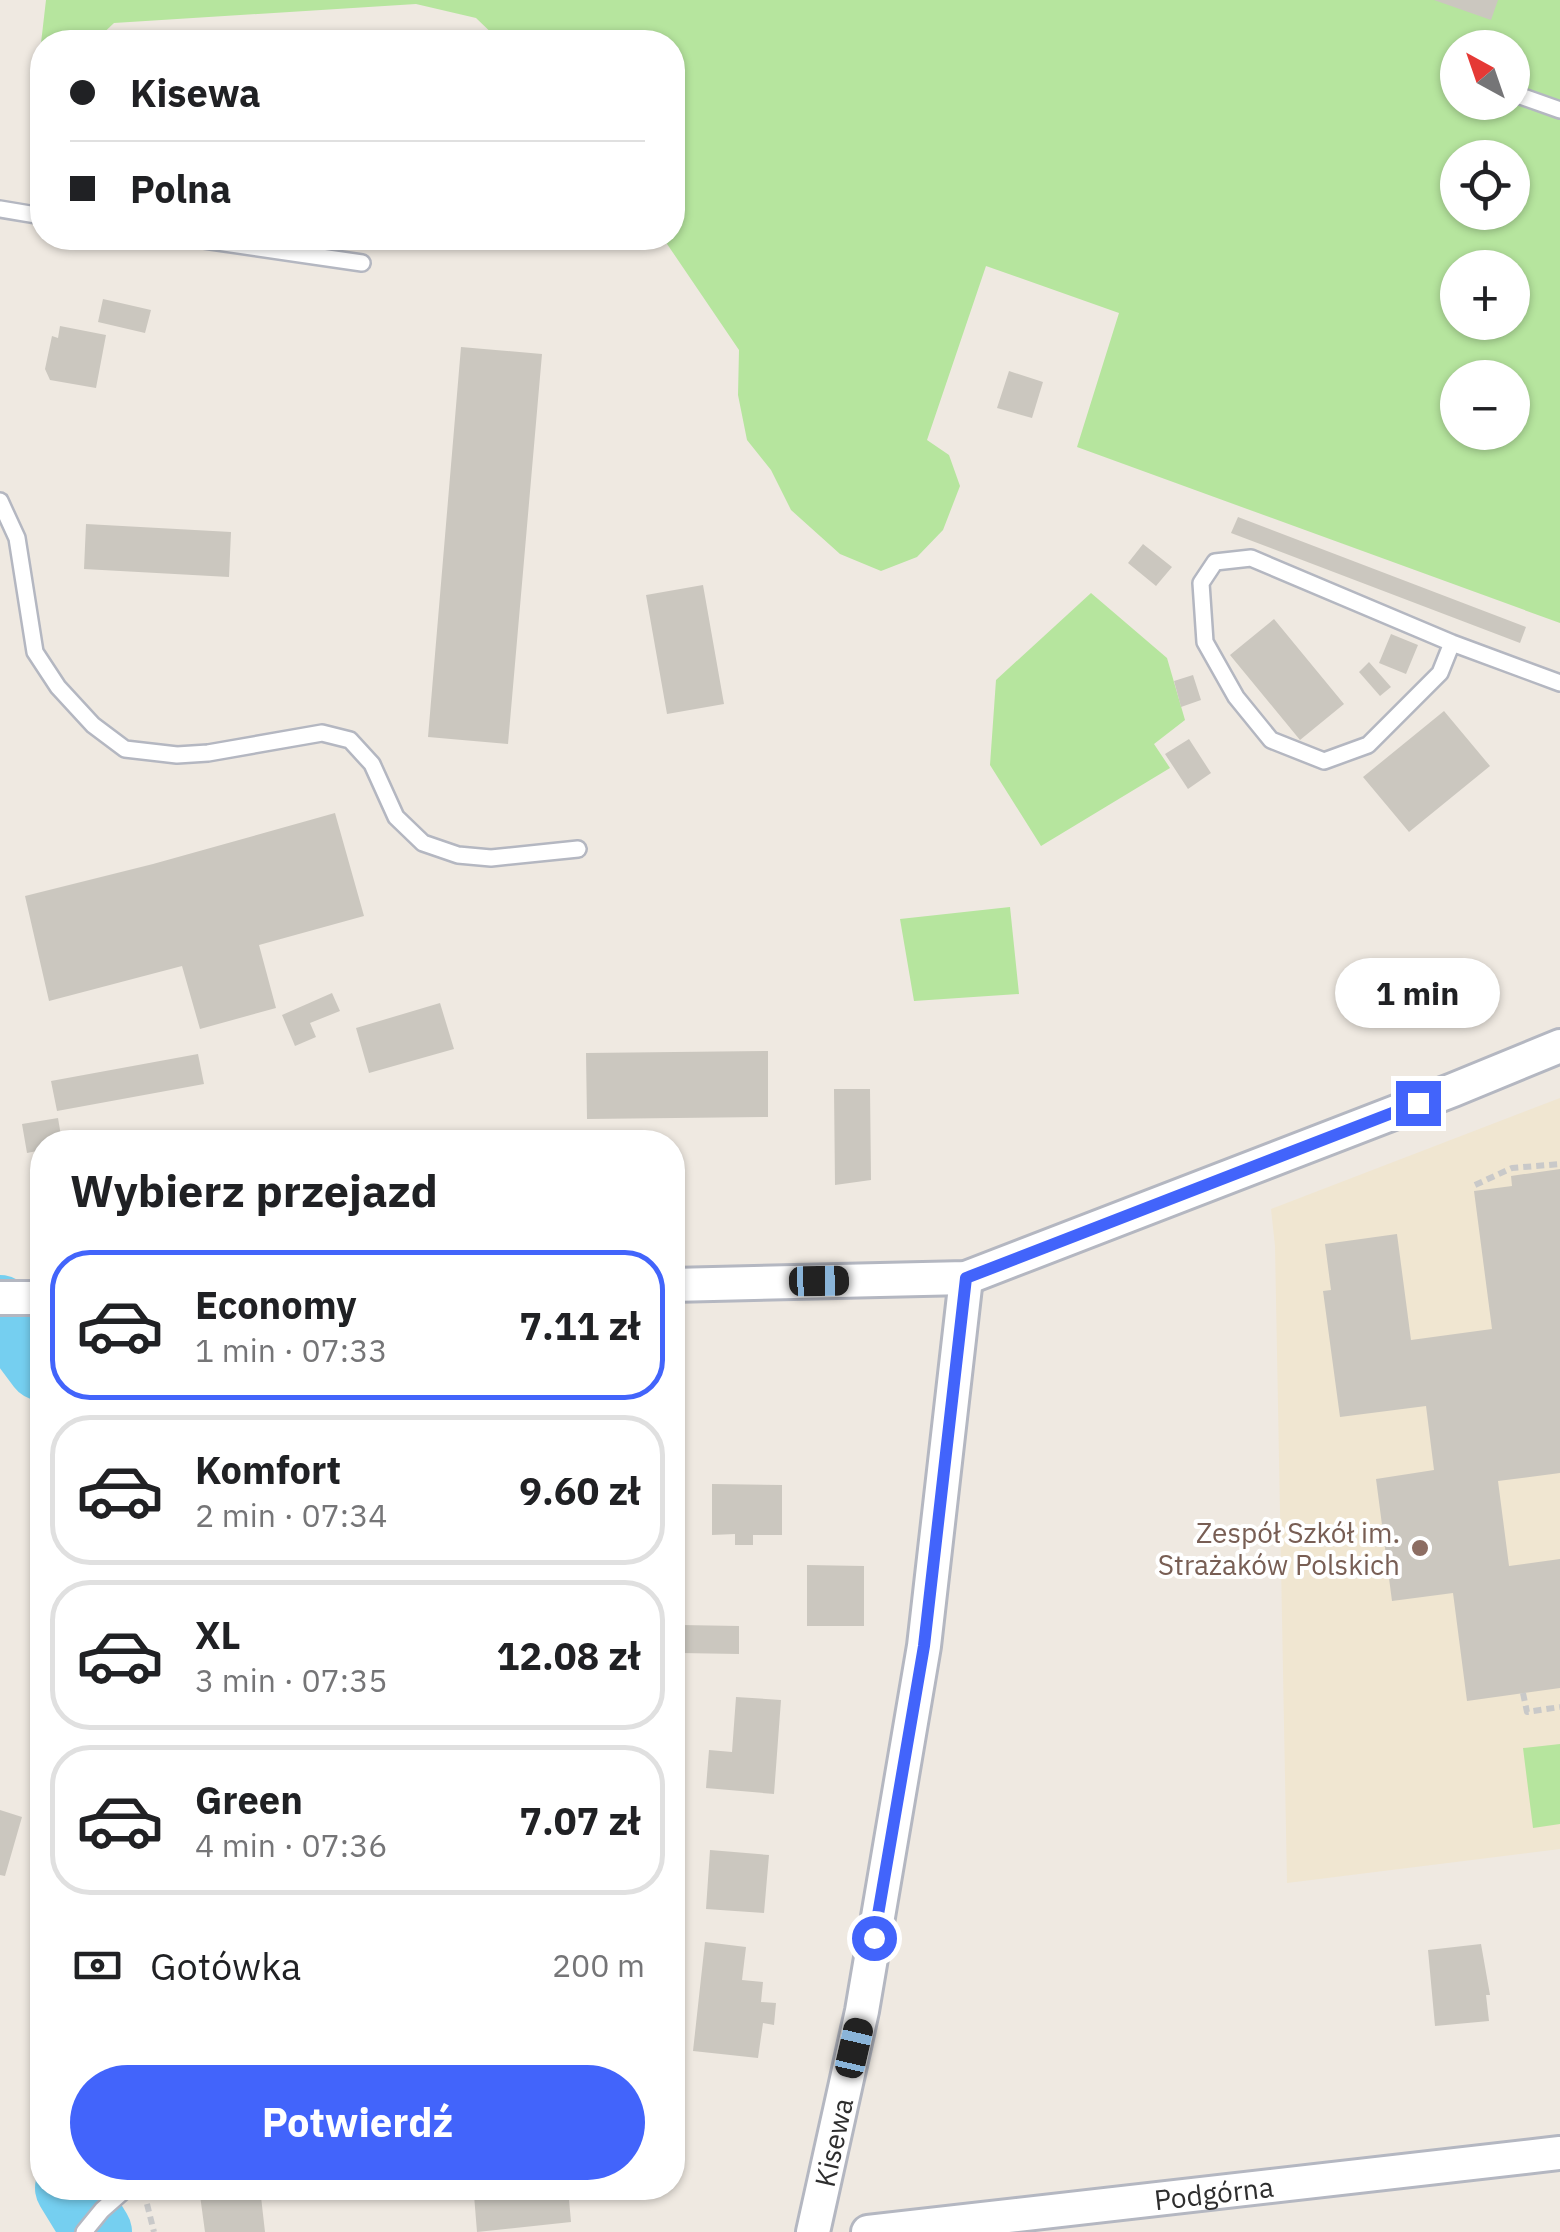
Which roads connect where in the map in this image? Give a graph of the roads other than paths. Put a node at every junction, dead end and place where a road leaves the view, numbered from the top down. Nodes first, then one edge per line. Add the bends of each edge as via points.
1 (1530, 99) edge
2 (1560, 110) edge
3 (0, 209) edge
4 (30, 214) edge
5 (273, 250) edge
6 (362, 263) dead end
7 (0, 501) edge
8 (1452, 642) junction
9 (1560, 683) edge
10 (578, 848) dead end
11 (1560, 1046) edge
12 (966, 1278) junction
13 (685, 1285) edge
14 (0, 1298) edge
15 (30, 1298) edge
16 (1560, 2153) edge
17 (113, 2200) edge
18 (84, 2232) edge
19 (813, 2232) edge
20 (868, 2232) edge

1 - 2 lane
3 - 4 lane
5 - 6 lane
7 - 10 lane via 17,538 35,652 69,700 125,748 208,753 322,732 350,740 372,764 396,817 423,843 491,858
8 - 8 lane via 1251,558 1215,562 1200,583 1205,642 1236,696 1271,740 1324,761 1368,745 1440,673
8 - 9 lane
11 - 12 street
12 - 13 street
12 - 19 street, Kisewa via 924,1646 862,2011
14 - 15 street
16 - 20 street, Podgórna
17 - 18 lane

